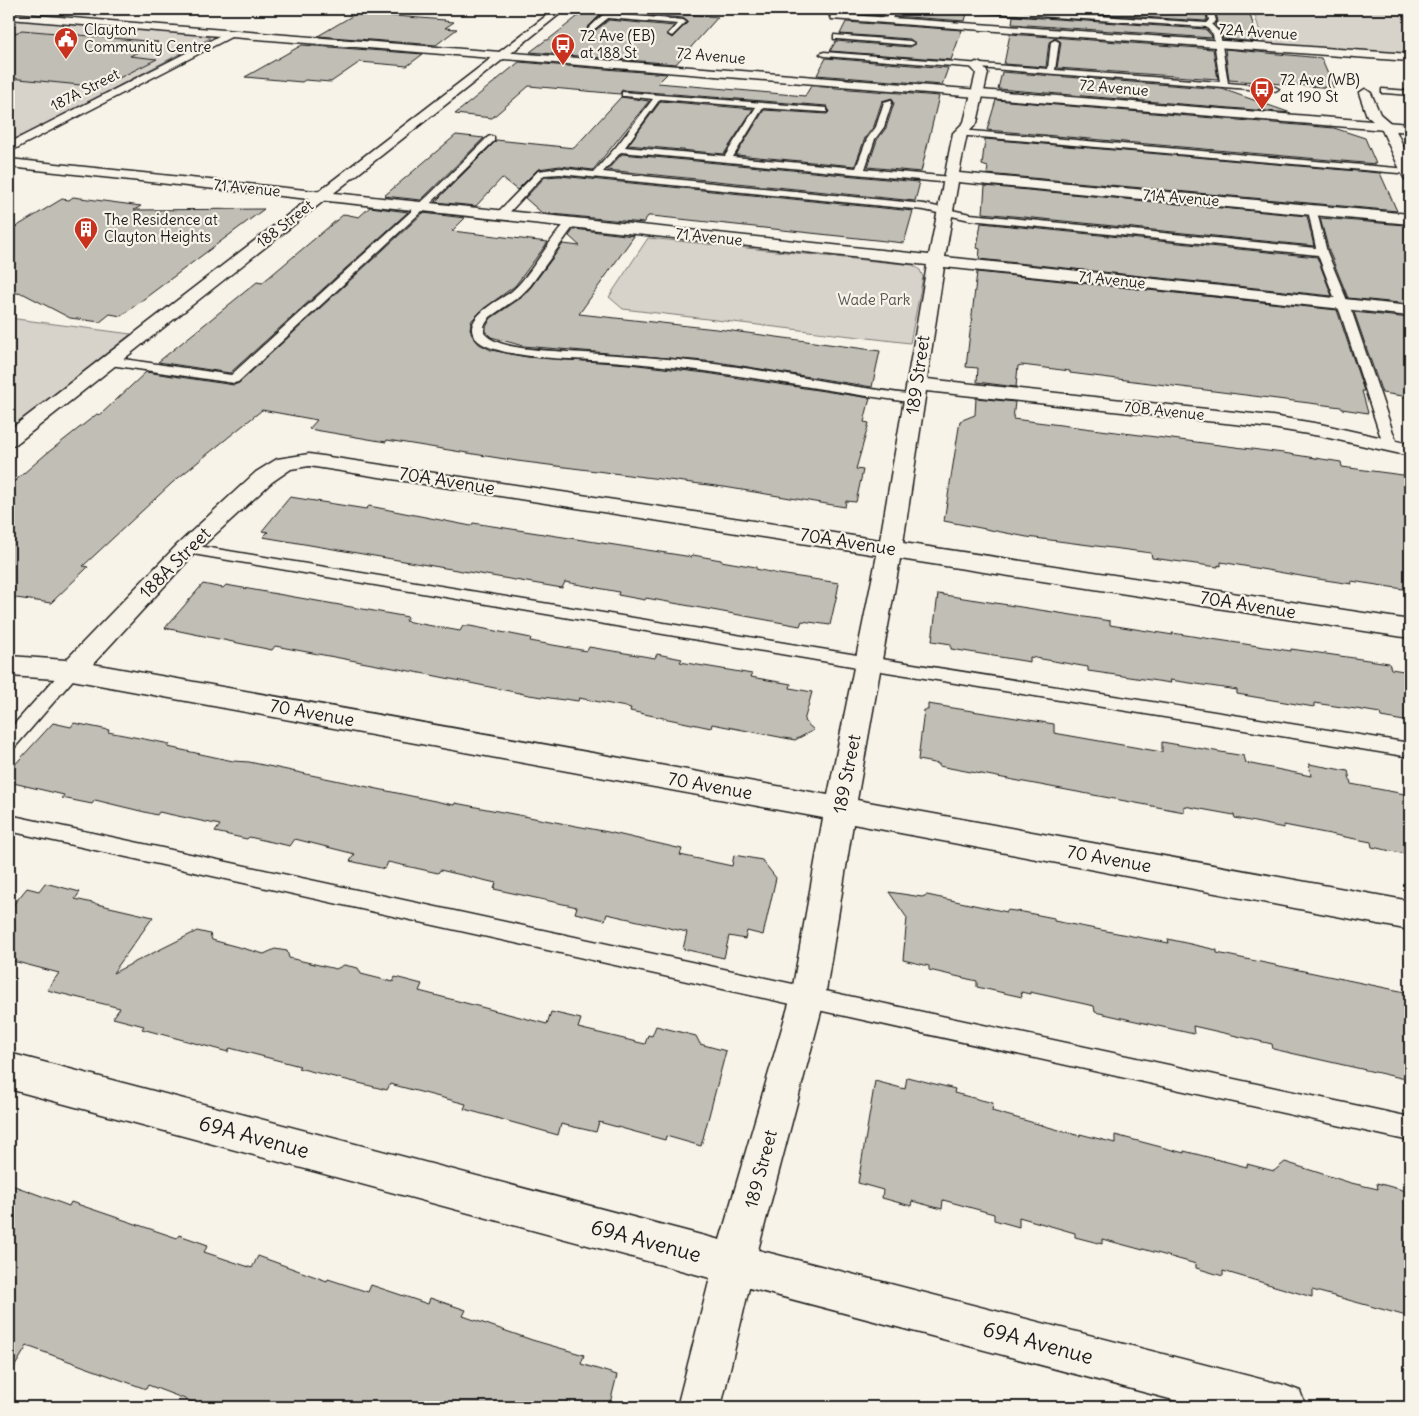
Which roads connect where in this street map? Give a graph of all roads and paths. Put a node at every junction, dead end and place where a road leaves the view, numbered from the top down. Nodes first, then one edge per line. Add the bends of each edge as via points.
1 (561, 9) edge
2 (612, 9) edge
3 (826, 9) edge
4 (894, 9) edge
5 (962, 9) edge
6 (1115, 9) edge
7 (1210, 9) edge
8 (1023, 10) edge
9 (9, 16) edge
10 (607, 16) junction
11 (835, 17) joint
12 (1116, 18) junction
13 (888, 21) junction
14 (1208, 25) junction
15 (986, 28) junction
16 (590, 30) dead end
17 (229, 34) junction
18 (672, 34) dead end
19 (837, 37) dead end
20 (983, 41) dead end
21 (1055, 42) dead end
22 (1216, 44) junction
23 (824, 54) dead end
24 (1353, 54) junction
25 (502, 55) junction
26 (1410, 58) edge
27 (911, 61) junction
28 (977, 61) junction
29 (1051, 72) junction
30 (1364, 81) junction
31 (1224, 85) junction
32 (1275, 89) dead end
33 (1410, 93) edge
34 (625, 94) dead end
35 (976, 94) junction
36 (658, 96) junction
37 (960, 97) junction
38 (1385, 100) junction
39 (888, 102) dead end
40 (761, 105) junction
41 (824, 110) dead end
42 (1387, 126) junction
43 (958, 127) junction
44 (1410, 128) edge
45 (491, 139) dead end
46 (9, 148) edge
47 (619, 148) junction
48 (728, 158) junction
49 (9, 163) edge
50 (860, 171) junction
51 (1409, 174) edge
52 (596, 175) junction
53 (951, 178) junction
54 (321, 196) junction
55 (421, 207) junction
56 (1313, 210) junction
57 (946, 212) junction
58 (501, 215) junction
59 (1410, 219) edge
60 (571, 222) junction
61 (1322, 252) junction
62 (936, 262) junction
63 (1342, 303) junction
64 (1410, 311) edge
65 (110, 361) junction
66 (916, 392) junction
67 (9, 440) edge
68 (1401, 449) edge
69 (285, 464) joint
70 (890, 548) junction
71 (186, 550) junction
72 (1410, 629) edge
73 (869, 663) junction
74 (9, 666) edge
75 (72, 670) junction
76 (9, 742) edge
77 (1410, 750) edge
78 (840, 809) junction
79 (9, 823) edge
80 (1410, 916) edge
81 (808, 997) junction
82 (9, 1071) edge
83 (1410, 1129) edge
84 (734, 1263) junction
85 (699, 1407) edge
86 (1284, 1407) edge

1 - 25 street, 188 Street
2 - 10 lane
3 - 11 lane
4 - 13 lane
5 - 8 lane
6 - 12 lane
7 - 14 lane via 1213,21
8 - 12 lane
9 - 17 street, 72 Avenue
10 - 16 lane
10 - 18 lane via 683,22
11 - 13 street, 72A Avenue
12 - 14 lane
13 - 15 street, 72A Avenue
14 - 22 lane via 1216,33
15 - 20 street
15 - 22 street, 72A Avenue
17 - 25 street, 72 Avenue
17 - 46 street, 187A Street
19 - 27 lane via 911,40 906,54
21 - 29 lane
22 - 24 street, 72A Avenue
22 - 31 lane
23 - 27 lane
24 - 26 street, 72A Avenue
24 - 30 street
25 - 37 street, 72 Avenue
25 - 54 street, 188 Street
27 - 28 lane
28 - 29 lane
28 - 35 street, 189 Street via 982,73
28 - 37 street via 967,72
29 - 31 lane
30 - 38 street
30 - 42 street via 1375,119
31 - 32 lane
33 - 38 lane
34 - 36 lane
35 - 37 street, 72 Avenue
35 - 42 street, 72 Avenue
35 - 43 street, 189 Street via 970,123
36 - 40 lane
36 - 47 lane
38 - 42 street via 1393,118
39 - 50 lane
40 - 41 lane
40 - 48 lane
42 - 44 street, 72 Avenue
42 - 51 street
43 - 51 lane
43 - 53 street, 189 Street
45 - 55 lane
47 - 48 lane
47 - 52 lane
48 - 50 lane
49 - 54 street, 71 Avenue
50 - 53 lane
52 - 57 lane via 924,207
52 - 58 lane via 541,173
53 - 56 street, 71A Avenue
53 - 57 street, 189 Street
54 - 55 street, 71 Avenue
54 - 65 street, 188 Street
55 - 58 street, 71 Avenue
55 - 65 lane via 234,379
56 - 59 street, 71A Avenue
56 - 61 lane
57 - 61 lane via 968,217
57 - 62 street, 189 Street
58 - 60 street, 71 Avenue
60 - 62 street, 71 Avenue
60 - 66 lane via 532,279 490,311 481,322 479,338 495,346 536,353 721,368
61 - 63 lane
62 - 63 street, 71 Avenue
62 - 66 street, 189 Street
63 - 64 street, 71 Avenue
63 - 68 lane
65 - 67 street, 188 Street
66 - 68 street, 70B Avenue via 1272,422
66 - 70 street, 189 Street
69 - 70 street, 70A Avenue via 309,460
69 - 71 street, 188A Street via 264,477
70 - 72 street, 70A Avenue
70 - 73 street, 189 Street
71 - 73 lane
71 - 75 street, 188A Street
73 - 77 lane
73 - 78 street, 189 Street
74 - 75 street, 70 Avenue
75 - 76 lane
75 - 78 street, 70 Avenue
78 - 80 street, 70 Avenue
78 - 81 street, 189 Street
79 - 81 lane
81 - 83 lane
81 - 84 street, 189 Street
82 - 84 street, 69A Avenue
84 - 85 street, 189 Street
84 - 86 street, 69A Avenue

